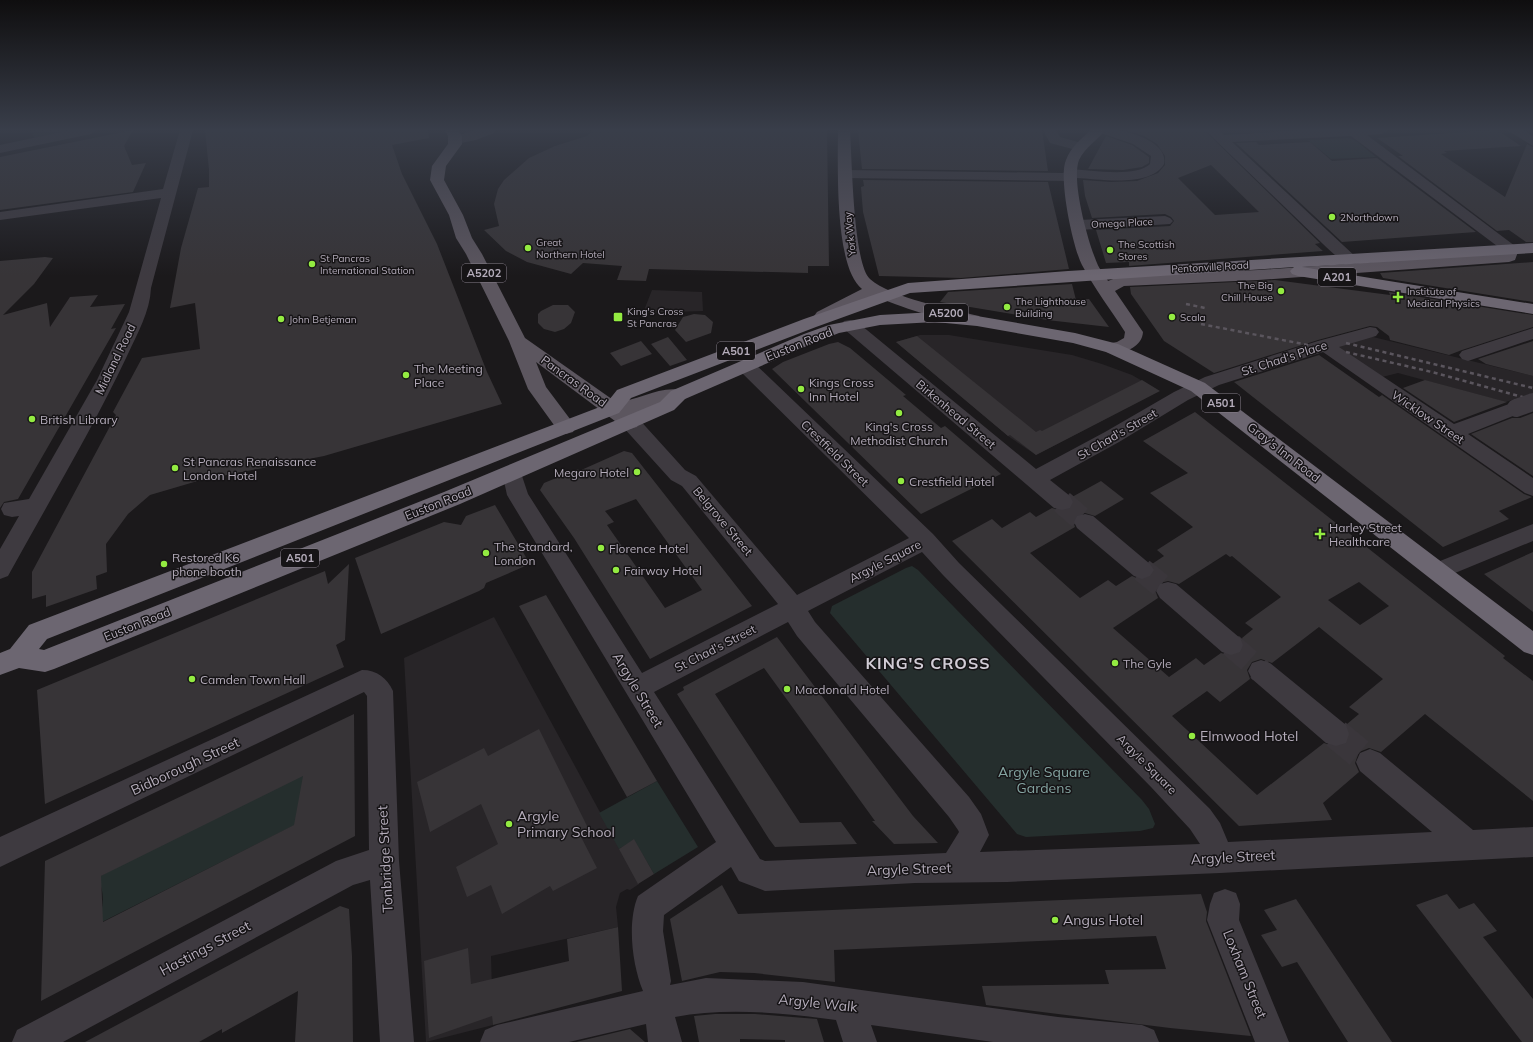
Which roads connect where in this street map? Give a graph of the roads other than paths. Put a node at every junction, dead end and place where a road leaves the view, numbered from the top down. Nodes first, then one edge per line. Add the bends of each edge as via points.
1 (174, 179) edge
2 (437, 179) edge
3 (845, 179) edge
4 (1070, 179) edge
5 (1262, 179) edge
6 (1418, 179) edge
7 (169, 193) junction
8 (0, 216) edge
9 (1166, 221) dead end
10 (1079, 225) junction
11 (1533, 248) edge
12 (1512, 249) junction
13 (1349, 258) junction
14 (1247, 265) junction
15 (1303, 272) junction
16 (1101, 282) junction
17 (872, 289) junction
18 (889, 295) junction
19 (1533, 309) edge
20 (977, 321) junction
21 (810, 323) junction
22 (850, 325) junction
23 (1370, 332) dead end
24 (1533, 333) edge
25 (518, 341) junction
26 (1324, 345) junction
27 (1112, 348) junction
28 (1468, 355) dead end
29 (746, 366) junction
30 (1403, 379) dead end
31 (1382, 386) junction
32 (1198, 387) junction
33 (678, 395) junction
34 (1525, 405) edge
35 (612, 409) junction
36 (630, 422) junction
37 (566, 427) junction
38 (1451, 433) junction
39 (512, 472) junction
40 (1035, 479) junction
41 (1533, 488) edge
42 (1062, 502) tunnel mouth
43 (37, 506) junction
44 (12, 509) dead end
45 (1085, 522) tunnel mouth
46 (1533, 532) edge
47 (925, 540) junction
48 (0, 570) edge
49 (1142, 570) tunnel mouth
50 (1438, 571) junction
51 (1168, 591) tunnel mouth
52 (793, 609) junction
53 (1231, 645) tunnel mouth
54 (1533, 645) edge
55 (9, 661) edge
56 (1262, 671) tunnel mouth
57 (369, 681) joint
58 (637, 688) junction
59 (1336, 734) tunnel mouth
60 (1370, 762) tunnel mouth
61 (1533, 842) edge
62 (1468, 845) junction
63 (734, 847) junction
64 (0, 852) edge
65 (1220, 858) junction
66 (384, 861) junction
67 (954, 868) junction
68 (1225, 904) dead end
69 (655, 981) dead end
70 (848, 1006) junction
71 (1060, 1038) edge
72 (29, 1042) edge
73 (397, 1042) edge
74 (497, 1042) edge
75 (860, 1042) edge
76 (1142, 1042) edge
77 (1272, 1042) edge

1 - 7 street, Midland Road
2 - 25 main road, Pancras Road / A5202 via 456,215 464,238
3 - 17 main road, York Way / A5200 via 854,266 861,280
4 - 10 main road via 1072,201
5 - 13 street
6 - 12 street
7 - 8 street
7 - 43 street, Midland Road via 142,300 131,327 106,380
9 - 10 street, Omega Place
10 - 16 main road via 1089,264
11 - 12 highway, Pentonville Road / A501
12 - 13 highway, Pentonville Road / A501
12 - 15 main road via 1509,257
13 - 14 highway, Pentonville Road / A501
14 - 15 highway
14 - 16 highway, Pentonville Road / A501
15 - 16 main road
15 - 19 highway, A201
16 - 18 highway, Pentonville Road / A501 via 908,288
16 - 27 main road via 1134,334 1128,344
17 - 18 main road, York Way / A5200
17 - 21 main road
18 - 20 main road, Gray's Inn Road / A5200
18 - 21 highway, A501
20 - 22 highway, Gray's Inn Road / A501 via 935,317
20 - 27 highway, Gray's Inn Road / A501 via 1076,338
21 - 35 highway, Euston Road / A501 via 624,394
22 - 29 highway, Euston Road / A501 via 810,338
22 - 40 street, Birkenhead Street
23 - 26 street, St. Chad's Place
24 - 28 street
25 - 35 main road, Pancras Road / A5202
25 - 37 main road, Pancras Road / A5202 via 537,389
26 - 31 street, Wicklow Street
26 - 32 street, St. Chad's Place
27 - 32 highway, Gray's Inn Road / A501
29 - 33 highway, Euston Road / A501
29 - 47 street, Crestfield Street
30 - 31 street
31 - 38 street, Wicklow Street
32 - 40 street, St Chad's Street
32 - 50 highway, Gray's Inn Road / A501
33 - 35 main road, A501 via 659,398 633,408
33 - 36 highway, Euston Road / A501 via 667,406
34 - 38 street
35 - 36 main road, Pancras Road / A5202
35 - 37 highway, Euston Road / A501
36 - 39 highway, Euston Road / A501
36 - 52 street, Belgrove Street via 648,438 678,475 689,481 784,594
37 - 55 highway, Euston Road / A501 via 38,632
38 - 41 street, Wicklow Street
39 - 55 highway, Euston Road / A501 via 45,661
39 - 58 street, Argyle Street via 518,495
40 - 42 street, Birkenhead Street
43 - 44 street
43 - 48 street, Midland Road
45 - 49 street
46 - 50 street
47 - 52 street, Argyle Square
47 - 65 street, Argyle Square via 1200,819 1210,833
50 - 54 highway, Gray's Inn Road / A501
51 - 53 street
52 - 58 street, St Chad's Street
52 - 67 street via 806,629 971,824 974,835
56 - 59 street
57 - 64 street, Bidborough Street via 362,681
57 - 66 street, Tonbridge Street via 380,691
58 - 63 street, Argyle Street
60 - 62 street
61 - 62 street, Argyle Street
62 - 65 street, Argyle Street
63 - 67 street, Argyle Street via 750,870 765,876
63 - 69 street via 649,907 647,931
65 - 67 street, Argyle Street
66 - 72 street, Hastings Street via 347,872
66 - 73 street, Tonbridge Street
68 - 77 street, Loxham Street via 1223,920
70 - 71 street, Argyle Walk
70 - 74 street, Argyle Walk via 803,999 706,995
70 - 75 street
71 - 76 street, Argyle Walk

